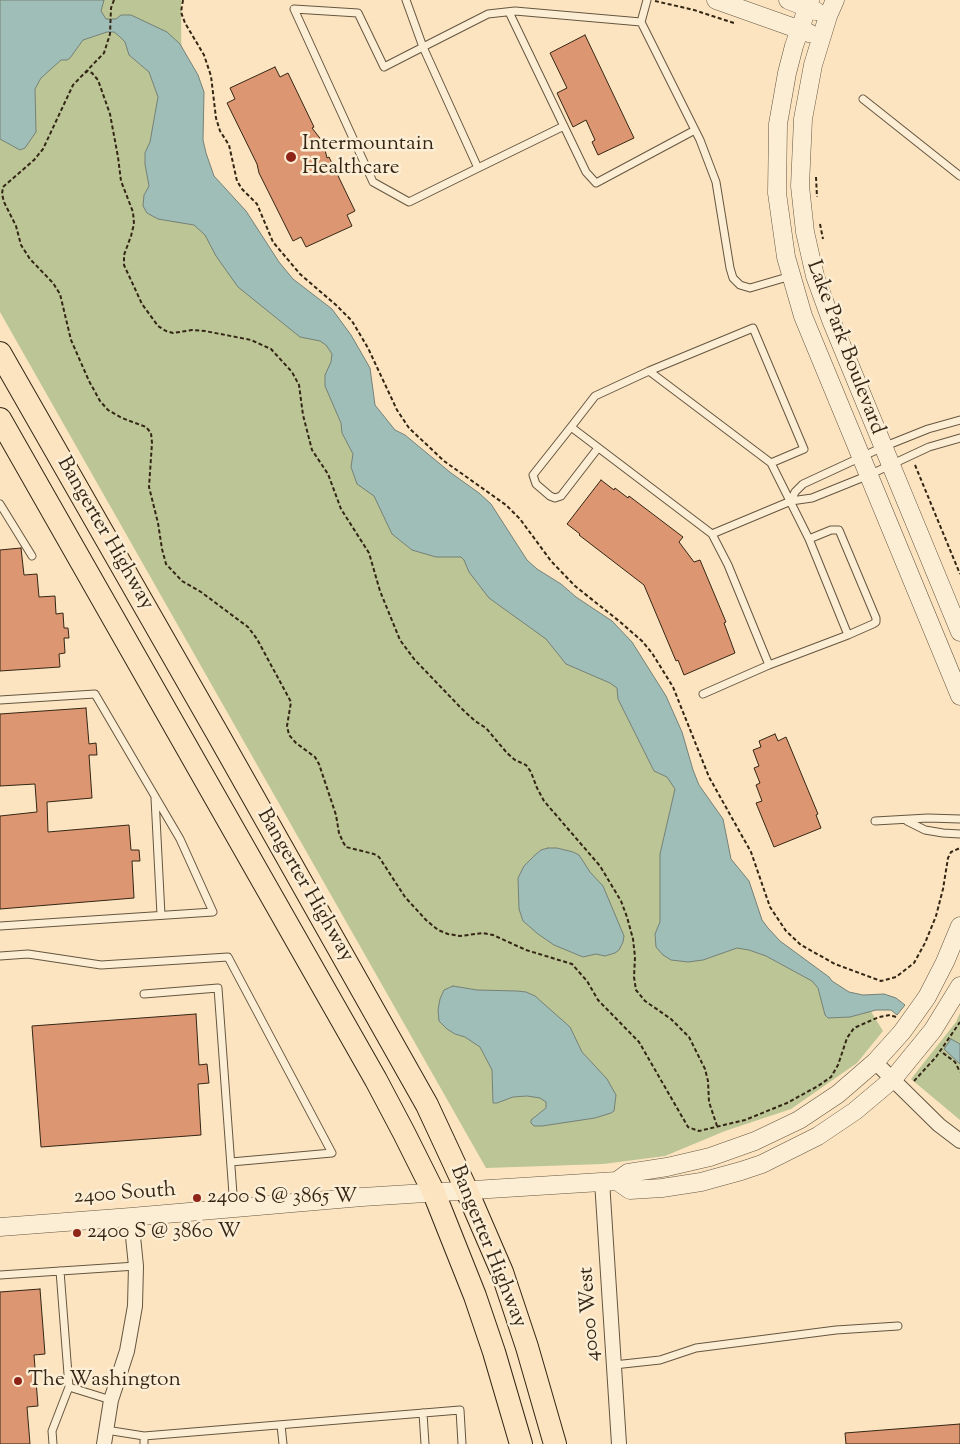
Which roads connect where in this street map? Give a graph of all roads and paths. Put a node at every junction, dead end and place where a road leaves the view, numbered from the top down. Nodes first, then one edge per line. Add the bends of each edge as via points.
1 (114, 0) edge
2 (183, 0) edge
3 (406, 0) edge
4 (647, 0) edge
5 (653, 0) edge
6 (716, 0) edge
7 (788, 0) edge
8 (808, 4) edge
9 (832, 8) edge
10 (509, 12) junction
11 (641, 22) junction
12 (737, 24) dead end
13 (799, 29) junction
14 (821, 37) junction
15 (423, 47) junction
16 (81, 75) junction
17 (863, 99) dead end
18 (564, 126) junction
19 (695, 130) junction
20 (478, 168) junction
21 (816, 173) dead end
22 (960, 176) edge
23 (817, 199) dead end
24 (819, 216) dead end
25 (823, 242) dead end
26 (791, 276) junction
27 (0, 353) edge
28 (648, 371) junction
29 (0, 418) edge
30 (960, 420) edge
31 (571, 427) junction
32 (960, 438) edge
33 (883, 447) junction
34 (598, 448) junction
35 (861, 457) junction
36 (771, 462) junction
37 (914, 464) dead end
38 (890, 465) junction
39 (869, 475) junction
40 (791, 501) junction
41 (0, 504) edge
42 (712, 534) junction
43 (809, 539) junction
44 (32, 556) dead end
45 (960, 574) edge
46 (960, 632) edge
47 (848, 635) junction
48 (769, 665) junction
49 (703, 694) dead end
50 (960, 696) edge
51 (0, 700) edge
52 (155, 795) junction
53 (960, 819) edge
54 (875, 821) dead end
55 (907, 821) junction
56 (960, 834) edge
57 (960, 848) edge
58 (160, 915) junction
59 (0, 926) edge
60 (960, 926) edge
61 (0, 956) edge
62 (960, 986) edge
63 (144, 994) dead end
64 (896, 1017) dead end
65 (960, 1022) edge
66 (943, 1053) dead end
67 (875, 1062) junction
68 (960, 1072) edge
69 (917, 1078) dead end
70 (892, 1079) junction
71 (717, 1127) junction
72 (960, 1141) edge
73 (231, 1162) junction
74 (610, 1181) junction
75 (467, 1191) junction
76 (434, 1193) junction
77 (234, 1208) junction
78 (131, 1217) junction
79 (0, 1227) edge
80 (136, 1266) junction
81 (60, 1271) junction
82 (0, 1275) edge
83 (898, 1326) dead end
84 (614, 1365) junction
85 (69, 1387) junction
86 (111, 1400) junction
87 (423, 1413) junction
88 (281, 1425) junction
89 (106, 1430) junction
90 (144, 1440) edge
91 (53, 1444) edge
92 (104, 1444) edge
93 (282, 1444) edge
94 (424, 1444) edge
95 (462, 1444) edge
96 (521, 1444) edge
97 (555, 1444) edge
98 (619, 1444) edge

1 - 16 path via 104,53
2 - 57 path via 181,12 204,55 211,76 216,118 229,145 237,181 257,204 273,242 300,274 352,322 397,410 410,428 444,461 506,505 551,561 652,653 673,687 709,777 747,844 770,907 786,931 801,945 835,964 881,981 896,976 914,963 925,943 941,898 948,858
3 - 15 lane
4 - 11 lane
5 - 12 path
6 - 13 street
7 - 8 street
8 - 9 street
8 - 13 street, Lake Park Boulevard
9 - 14 street, Lake Park Boulevard
10 - 11 lane
10 - 15 lane via 488,14
10 - 18 lane
11 - 19 lane
13 - 14 street
13 - 26 street, Lake Park Boulevard via 782,99 777,156 780,217
14 - 33 street, Lake Park Boulevard via 809,82 801,138 800,186 805,232 822,297
15 - 20 lane
15 - 20 lane via 384,67 358,13 294,9 373,182 409,202
16 - 71 path via 92,72 98,80 110,114 121,181 133,212 134,224 124,265 142,304 158,326 166,331 199,331 250,340 271,349 292,372 299,385 312,450 328,474 341,509 369,554 400,640 461,708 486,728 507,753 526,765 544,801 600,866 628,917 635,957 636,990 689,1037 705,1070 709,1102
16 - 71 path via 65,99 42,149 3,188 2,194 21,244 60,294 71,340 100,401 108,410 146,427 151,433 149,486 166,564 182,581 248,627 257,639 291,702 287,726 289,735 315,757 346,847 379,857 405,897 438,930 460,936 493,935 526,950 572,964 598,1000 639,1042 688,1127 699,1131
17 - 22 lane
18 - 19 lane via 586,172 596,183
18 - 20 lane
19 - 26 lane via 718,189 733,278 750,288
21 - 23 path
24 - 25 path
26 - 35 street, Lake Park Boulevard via 803,316
27 - 75 highway, Bangerter Highway via 427,1105
28 - 31 lane via 595,396
28 - 36 lane
28 - 36 lane via 753,328 804,449
29 - 76 highway, Bangerter Highway via 376,1080
30 - 33 lane via 938,425
31 - 34 lane
31 - 34 lane via 533,475 536,484 550,496 561,496
32 - 38 lane via 929,447
33 - 35 lane
33 - 38 street, Lake Park Boulevard
34 - 42 lane
35 - 39 street, Lake Park Boulevard
35 - 40 lane via 803,484
36 - 40 lane
37 - 45 path
38 - 39 lane
38 - 46 street, Lake Park Boulevard
39 - 40 lane via 812,498
39 - 50 street, Lake Park Boulevard
40 - 42 lane
40 - 43 lane
41 - 44 lane
42 - 48 lane
43 - 47 lane
43 - 47 lane via 839,530 876,618 873,624
47 - 48 lane
48 - 49 lane
51 - 52 lane via 95,694
52 - 58 lane
52 - 58 lane via 180,838 213,912
53 - 55 lane
54 - 55 lane
55 - 56 lane via 925,830
58 - 59 lane
60 - 67 street via 927,997
61 - 73 lane via 28,954 101,965 228,957 332,1153
62 - 70 street via 933,1030
63 - 73 lane via 218,988
64 - 71 path via 879,1017 854,1028 831,1077 818,1086 745,1120
65 - 69 path
66 - 68 path
67 - 70 street
67 - 74 street via 819,1108 778,1131 710,1157 667,1168 628,1173
70 - 72 street
70 - 74 street via 830,1129 755,1166 701,1182 662,1188 630,1190
73 - 77 lane
74 - 75 street
74 - 84 street, 4000 West
75 - 76 street
75 - 97 highway, Bangerter Highway via 510,1295
76 - 77 street, 2400 South
76 - 96 highway, Bangerter Highway via 475,1296
77 - 78 street, 2400 South
78 - 79 street, 2400 South
78 - 80 street
80 - 81 lane
80 - 86 street via 133,1326
81 - 82 lane
81 - 85 lane
83 - 84 lane via 836,1330 696,1348 660,1360
84 - 98 street, 4000 West
85 - 86 lane
85 - 91 lane via 52,1431
86 - 89 street
87 - 88 lane
87 - 94 lane
87 - 95 lane via 460,1410
88 - 90 lane
88 - 93 lane
89 - 90 lane
89 - 92 street

